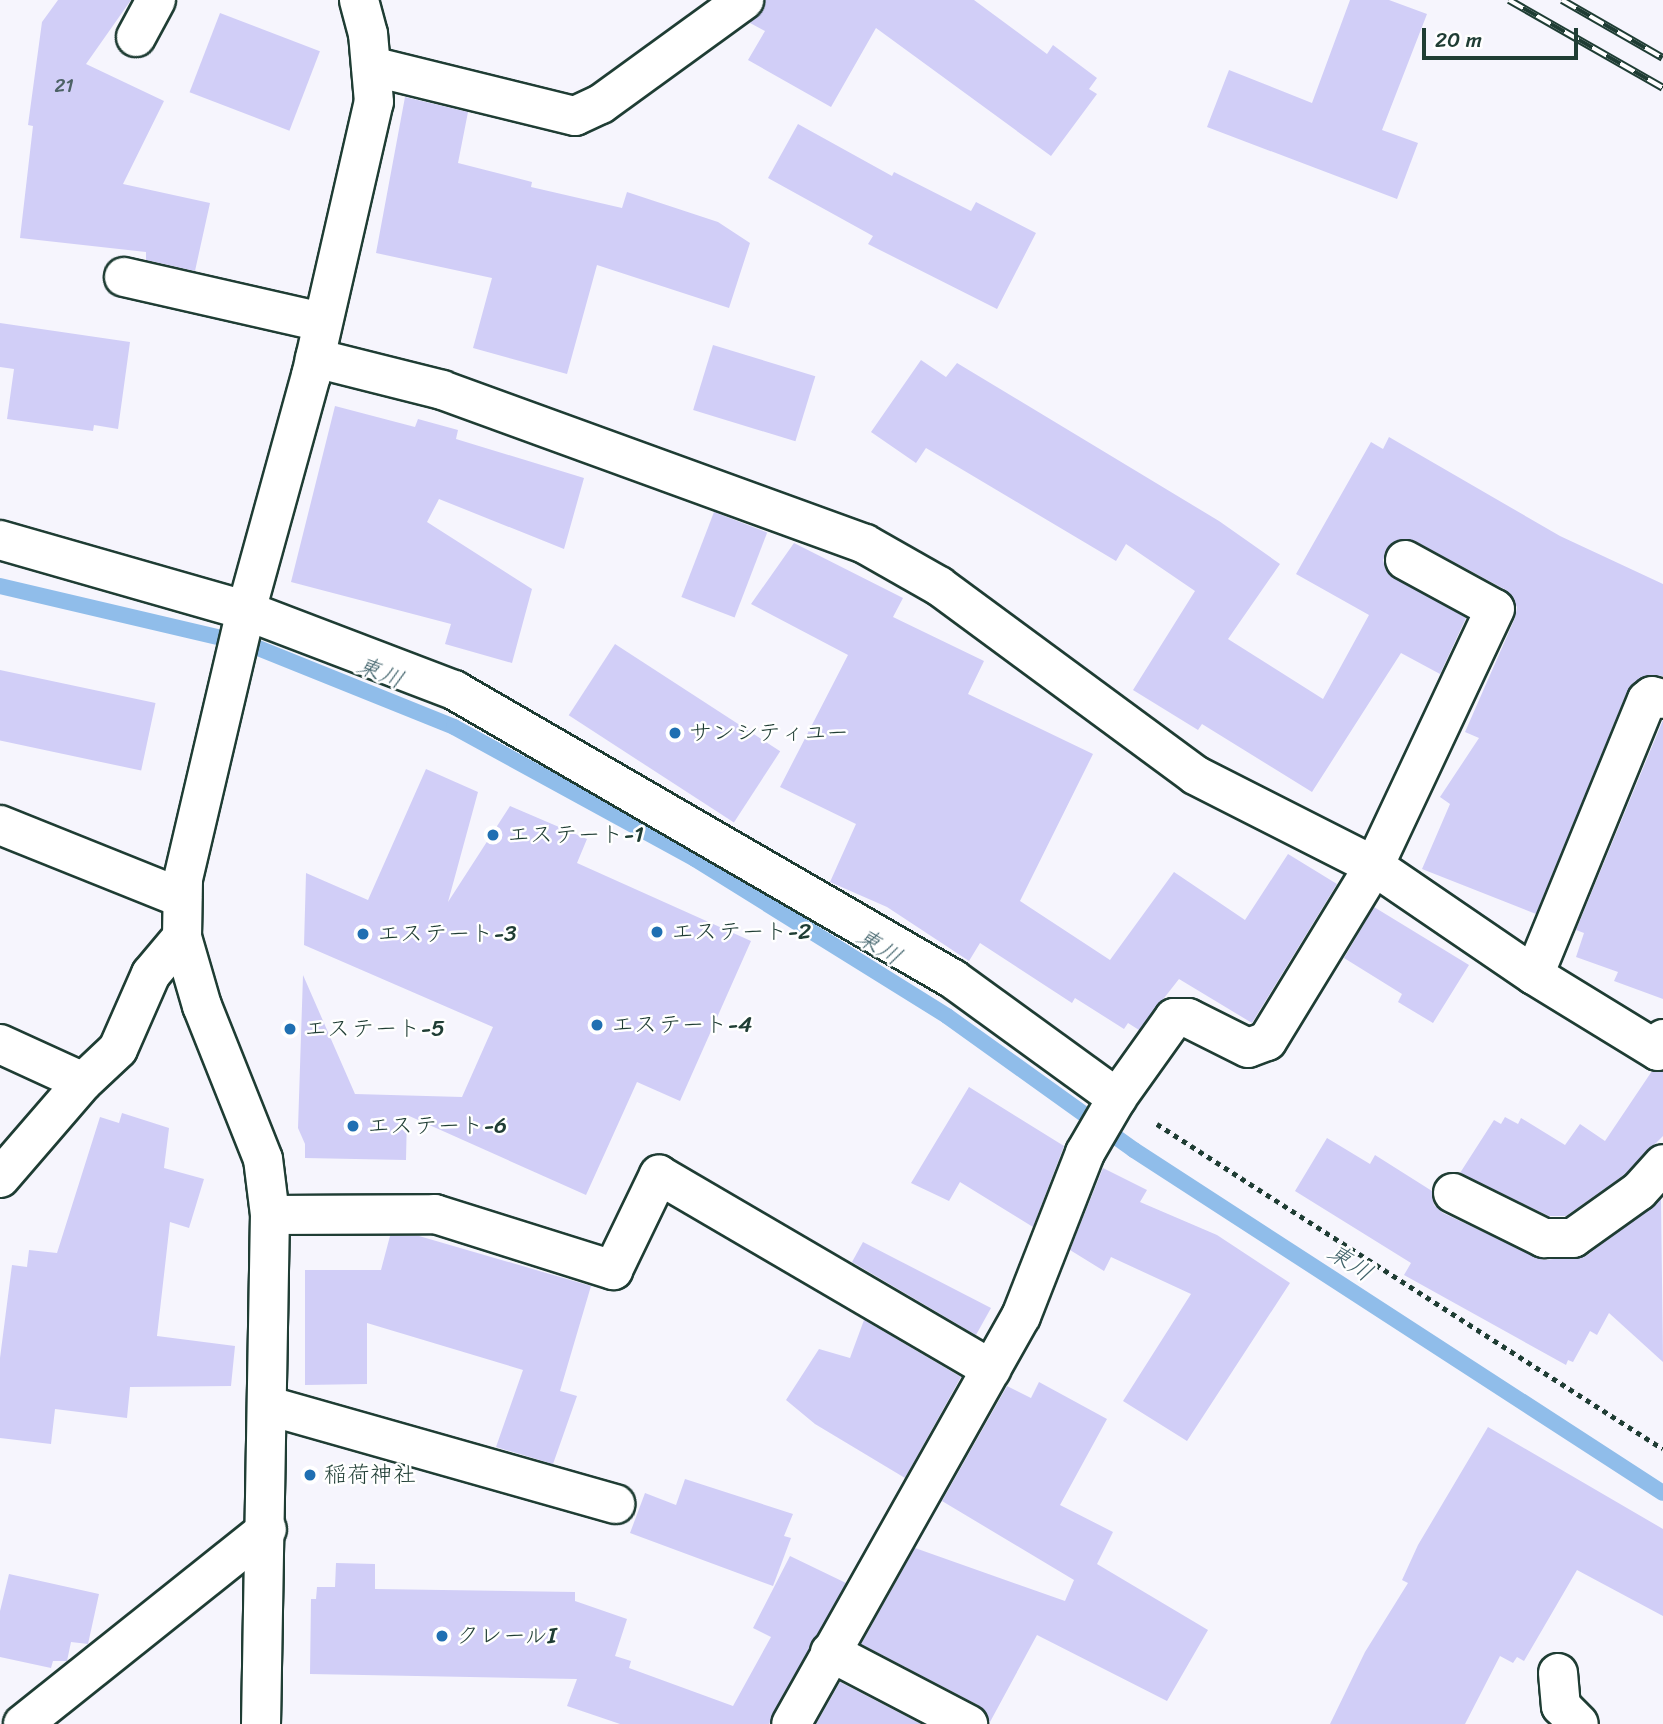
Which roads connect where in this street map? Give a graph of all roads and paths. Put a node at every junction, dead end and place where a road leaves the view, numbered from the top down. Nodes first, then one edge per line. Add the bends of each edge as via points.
1 (156, 0) edge
2 (359, 0) edge
3 (744, 0) edge
4 (136, 37) dead end
5 (371, 66) junction
6 (124, 277) dead end
7 (319, 340) junction
8 (0, 540) edge
9 (1405, 560) dead end
10 (246, 613) junction
11 (1663, 699) edge
12 (0, 825) edge
13 (1374, 866) junction
14 (183, 898) junction
15 (182, 937) junction
16 (1534, 975) junction
17 (0, 1044) edge
18 (1661, 1048) edge
19 (83, 1082) junction
20 (1117, 1098) junction
21 (1663, 1164) edge
22 (0, 1178) edge
23 (1453, 1193) dead end
24 (270, 1215) junction
25 (991, 1369) junction
26 (269, 1406) junction
27 (1663, 1448) edge
28 (615, 1504) dead end
29 (267, 1529) junction
30 (830, 1652) junction
31 (1558, 1673) dead end
32 (23, 1724) edge
33 (261, 1724) edge
34 (791, 1724) edge
35 (968, 1724) edge
36 (1579, 1724) edge

1 - 4 street
2 - 5 street
3 - 5 street via 601,104 575,116
5 - 7 street via 374,102
6 - 7 street
7 - 10 street
7 - 13 street via 442,390 865,544 939,586 1195,775
8 - 10 street
9 - 13 street via 1495,609
10 - 14 street via 183,878
10 - 20 street via 454,690 953,979
11 - 16 street via 1652,696 1647,700
12 - 14 street
13 - 16 street
13 - 20 street via 1268,1041 1248,1048 1188,1018 1174,1018
14 - 15 street
15 - 19 street via 151,974 117,1049
15 - 24 street via 202,1006 263,1158
16 - 18 street
17 - 19 street
19 - 22 street
20 - 25 street via 1084,1153 1021,1316
20 - 27 path
21 - 23 street via 1639,1191 1573,1238 1544,1238
24 - 25 street via 435,1214 613,1270 659,1175
24 - 26 street
25 - 30 street
26 - 28 street
26 - 29 street
29 - 32 street
29 - 33 street
30 - 34 street
30 - 35 street
31 - 36 street via 1561,1706

